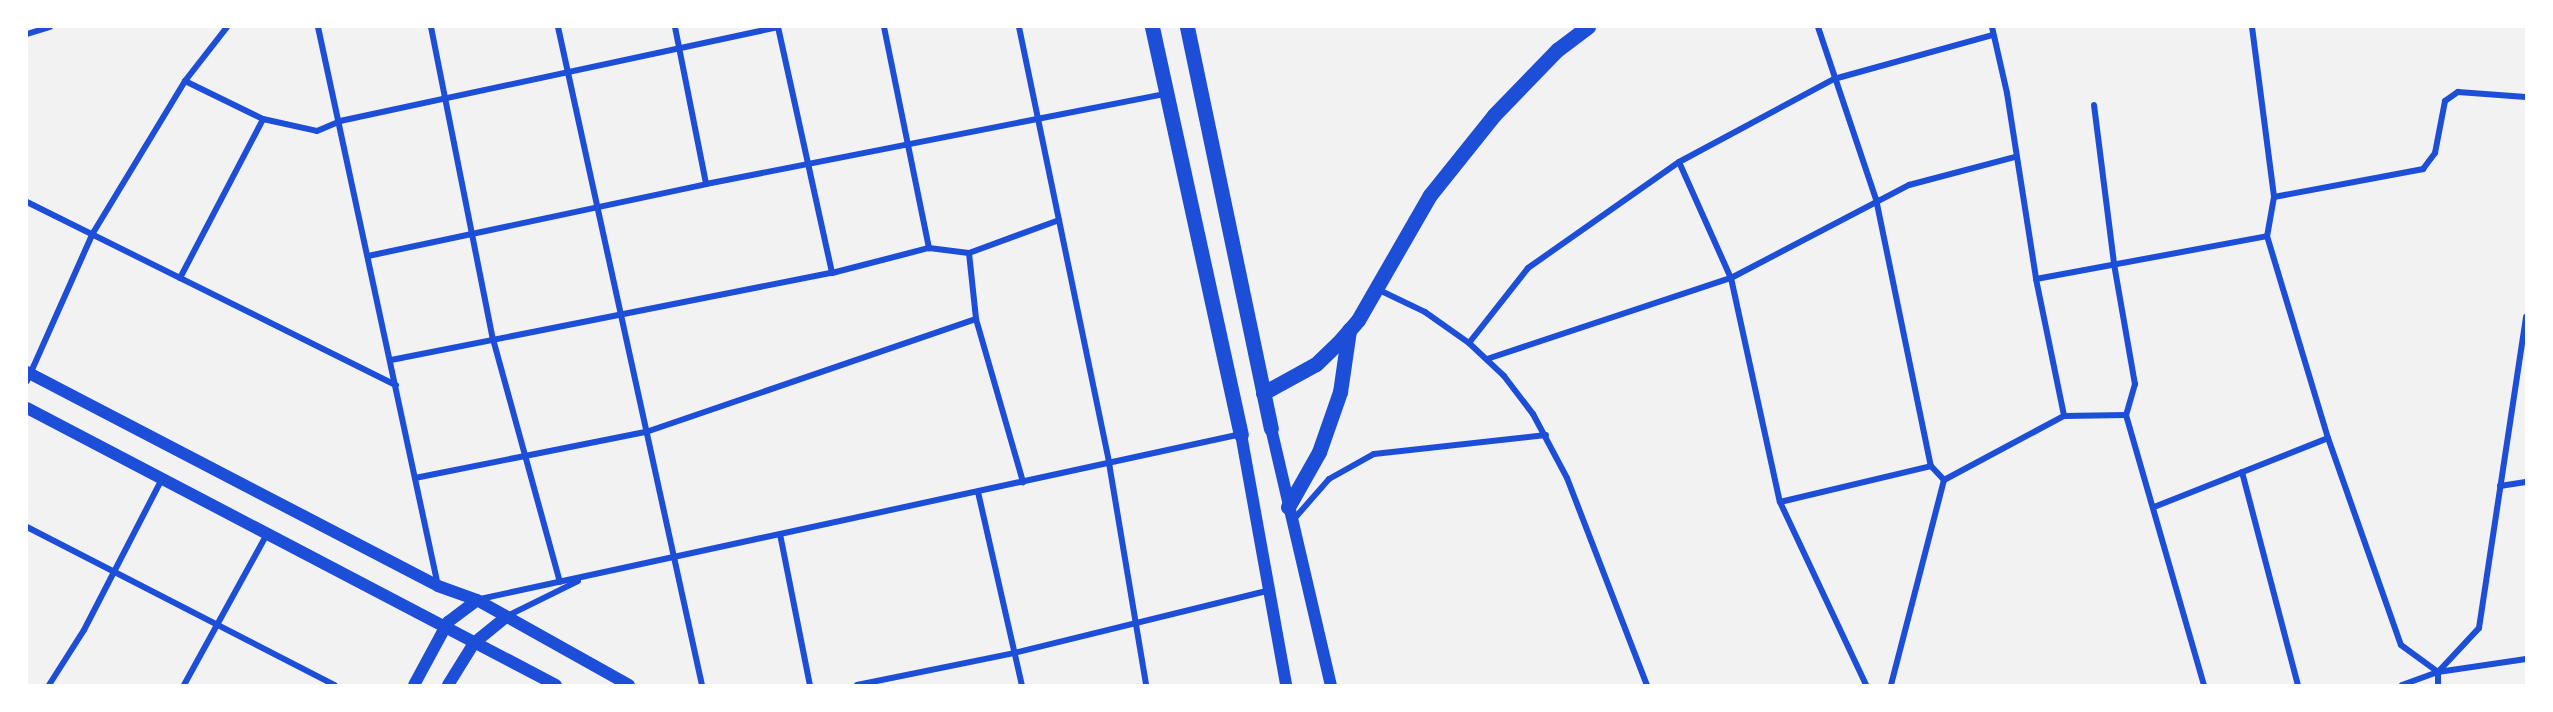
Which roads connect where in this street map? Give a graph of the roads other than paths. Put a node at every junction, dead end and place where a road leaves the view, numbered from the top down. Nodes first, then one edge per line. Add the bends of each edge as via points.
1 (50, 27) edge
2 (227, 27) edge
3 (318, 27) edge
4 (431, 27) edge
5 (558, 27) edge
6 (675, 27) edge
7 (778, 27) edge
8 (884, 27) edge
9 (1019, 27) edge
10 (1152, 27) edge
11 (1187, 27) edge
12 (1588, 27) edge
13 (1818, 27) edge
14 (1992, 27) edge
15 (2252, 27) edge
16 (27, 34) edge
17 (1993, 35) junction
18 (680, 48) junction
19 (568, 75) junction
20 (1834, 79) junction
21 (185, 81) junction
22 (1166, 94) junction
23 (2526, 97) edge
24 (446, 101) junction
25 (2094, 105) dead end
26 (263, 119) junction
27 (1038, 120) junction
28 (340, 121) junction
29 (911, 144) junction
30 (2015, 157) junction
31 (1679, 162) junction
32 (808, 167) junction
33 (706, 184) junction
34 (2274, 197) junction
35 (1876, 199) junction
36 (27, 202) edge
37 (597, 210) junction
38 (1059, 220) junction
39 (93, 233) junction
40 (471, 236) junction
41 (2267, 236) junction
42 (929, 248) junction
43 (969, 253) junction
44 (369, 256) junction
45 (2114, 264) junction
46 (832, 273) junction
47 (180, 278) junction
48 (1731, 278) junction
49 (2036, 279) junction
50 (1377, 289) junction
51 (620, 316) junction
52 (2526, 316) edge
53 (976, 319) junction
54 (1349, 329) junction
55 (493, 339) junction
56 (1469, 343) junction
57 (1487, 359) junction
58 (392, 360) junction
59 (28, 375) edge
60 (396, 385) junction
61 (1263, 393) junction
62 (27, 408) edge
63 (2126, 415) junction
64 (2064, 416) junction
65 (1271, 428) joint
66 (646, 430) junction
67 (1241, 434) junction
68 (1546, 435) junction
69 (2328, 438) junction
70 (524, 459) junction
71 (1109, 463) junction
72 (1931, 466) junction
73 (2242, 472) junction
74 (415, 478) junction
75 (162, 479) junction
76 (1944, 480) junction
77 (1023, 482) junction
78 (2526, 482) edge
79 (2500, 486) junction
80 (978, 492) junction
81 (1780, 502) junction
82 (1288, 507) junction
83 (2154, 507) junction
84 (1292, 522) junction
85 (27, 527) edge
86 (267, 534) junction
87 (780, 534) junction
88 (674, 558) junction
89 (113, 572) junction
90 (590, 576) junction
91 (560, 582) junction
92 (438, 585) junction
93 (1267, 591) junction
94 (477, 600) junction
95 (506, 616) junction
96 (1136, 622) junction
97 (216, 625) junction
98 (444, 628) junction
99 (474, 643) junction
100 (1014, 653) junction
101 (2526, 659) edge
102 (2438, 672) junction
103 (49, 685) edge
104 (184, 685) edge
105 (335, 685) edge
106 (414, 685) edge
107 (448, 685) edge
108 (556, 685) edge
109 (629, 685) edge
110 (702, 685) edge
111 (810, 685) edge
112 (857, 685) edge
113 (1022, 685) edge
114 (1146, 685) edge
115 (1286, 685) edge
116 (1331, 685) edge
117 (1647, 685) edge
118 (1866, 685) edge
119 (1891, 685) edge
120 (2204, 685) edge
121 (2298, 685) edge
122 (2402, 685) edge
123 (2438, 685) edge

1 - 16 street
2 - 21 street
3 - 28 street
4 - 24 street
5 - 19 street
6 - 18 street
7 - 18 street
7 - 32 street
8 - 29 street
9 - 27 street
10 - 22 highway
11 - 61 highway
12 - 50 highway via 1557,50 1494,115 1430,195
13 - 20 street
14 - 17 street
15 - 34 street
17 - 20 street
17 - 30 street via 2007,93
18 - 19 street
18 - 33 street
19 - 24 street
19 - 37 street
20 - 31 street
20 - 35 street
21 - 26 street
21 - 39 street
22 - 27 street
22 - 67 highway
23 - 34 street via 2457,92 2445,100 2435,153 2423,169
24 - 28 street
24 - 40 street
25 - 45 street
26 - 28 street via 308,131 327,130
26 - 47 street
27 - 29 street
27 - 38 street
28 - 44 street
29 - 32 street
29 - 42 street
30 - 35 street via 1909,185
30 - 49 street
31 - 48 street
31 - 56 street via 1528,268
32 - 33 street
32 - 46 street
33 - 37 street
34 - 41 street
35 - 48 street
35 - 72 street
36 - 39 street
37 - 40 street
37 - 51 street
38 - 43 street
38 - 71 street
39 - 47 street
39 - 59 street
40 - 44 street
40 - 55 street
41 - 45 street
41 - 69 street
42 - 43 street
42 - 46 street
43 - 53 street
44 - 58 street
45 - 49 street
45 - 63 street via 2135,384
46 - 51 street
47 - 60 street
48 - 57 street
48 - 81 street
49 - 64 street
50 - 54 highway
50 - 56 street via 1425,312
51 - 55 street
51 - 66 street
52 - 79 street
53 - 66 street
53 - 77 street
54 - 61 highway via 1316,364
54 - 82 highway via 1340,392 1319,452
55 - 58 street
55 - 70 street
56 - 57 street
57 - 68 street via 1519,395
58 - 60 street
59 - 92 main road
60 - 74 street
61 - 65 highway
62 - 75 main road
63 - 64 street
63 - 83 street
64 - 76 street
65 - 82 main road
66 - 70 street
66 - 88 street
67 - 71 street
67 - 93 main road
68 - 84 street via 1374,454 1329,479
68 - 117 street
69 - 73 street
69 - 102 street via 2401,645
70 - 74 street
70 - 91 street
71 - 77 street
71 - 96 street
72 - 76 street
72 - 81 street
73 - 83 street
73 - 121 street
74 - 92 street
75 - 86 main road
75 - 89 street
76 - 119 street
77 - 80 street
78 - 79 street
79 - 102 street via 2479,628
80 - 87 street
80 - 100 street
81 - 118 street
82 - 84 main road
83 - 120 street
84 - 116 main road
85 - 89 street
86 - 97 street
86 - 98 main road
87 - 88 street
87 - 111 street
88 - 90 street
88 - 110 street
89 - 97 street
89 - 103 street via 84,630
90 - 91 street
90 - 95 street
91 - 94 street
92 - 94 main road
93 - 96 street
93 - 115 main road
94 - 95 main road
94 - 98 main road
95 - 99 main road
95 - 109 main road
96 - 100 street
96 - 114 street
97 - 104 street
97 - 105 street
98 - 99 main road
98 - 106 main road
99 - 107 main road
99 - 108 main road
100 - 112 street
100 - 113 street
101 - 102 street
102 - 122 street
102 - 123 street

